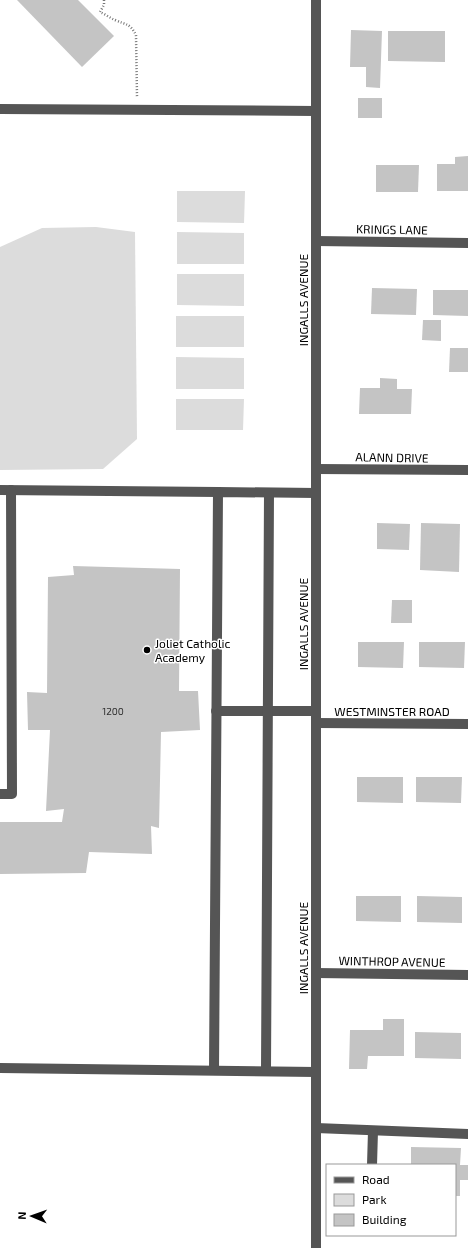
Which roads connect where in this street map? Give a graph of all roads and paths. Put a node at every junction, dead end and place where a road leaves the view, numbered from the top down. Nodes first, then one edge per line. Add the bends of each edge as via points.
1 (104, 0) edge
2 (316, 0) edge
3 (137, 99) dead end
4 (0, 109) edge
5 (316, 111) junction
6 (316, 241) junction
7 (468, 243) edge
8 (316, 469) junction
9 (468, 470) edge
10 (0, 490) edge
11 (11, 490) junction
12 (218, 492) junction
13 (269, 493) junction
14 (316, 493) junction
15 (216, 711) junction
16 (268, 711) junction
17 (316, 711) junction
18 (316, 723) junction
19 (468, 724) edge
20 (0, 794) edge
21 (316, 973) junction
22 (468, 975) edge
23 (0, 1068) edge
24 (214, 1070) junction
25 (266, 1071) junction
26 (316, 1072) junction
27 (316, 1128) junction
28 (373, 1130) junction
29 (468, 1134) edge
30 (372, 1164) edge
31 (316, 1248) edge

1 - 3 path via 100,12 125,23 136,35
2 - 5 street, INGALLS AVENUE
4 - 5 street
5 - 6 street, INGALLS AVENUE
6 - 7 street, KRINGS LANE
6 - 8 street, INGALLS AVENUE
8 - 9 street, ALANN DRIVE
8 - 14 street, INGALLS AVENUE
10 - 11 street
11 - 12 street
11 - 20 street via 12,794
12 - 13 street
12 - 15 street
13 - 14 street
13 - 16 street
14 - 17 street, INGALLS AVENUE
15 - 16 street
15 - 24 street
16 - 17 street
16 - 25 street
17 - 18 street, INGALLS AVENUE
18 - 19 street, WESTMINSTER ROAD
18 - 21 street, INGALLS AVENUE
21 - 22 street, WINTHROP AVENUE
21 - 26 street, INGALLS AVENUE
23 - 24 street
24 - 25 street
25 - 26 street
26 - 27 street, INGALLS AVENUE
27 - 28 street
27 - 31 street, INGALLS AVENUE
28 - 29 street
28 - 30 street

